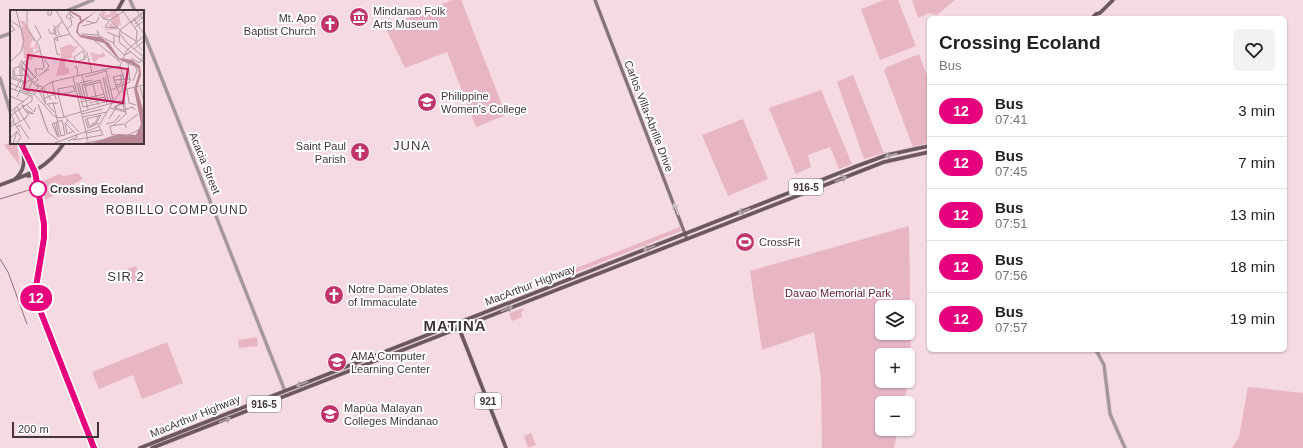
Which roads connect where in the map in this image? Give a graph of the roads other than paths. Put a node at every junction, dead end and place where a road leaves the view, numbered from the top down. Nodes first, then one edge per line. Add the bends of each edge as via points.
1 (93, 0) edge
2 (123, 0) edge
3 (130, 0) edge
4 (595, 0) edge
5 (1113, 0) edge
6 (117, 1) dead end
7 (118, 7) junction
8 (68, 10) edge
9 (117, 10) edge
10 (135, 10) edge
11 (1100, 13) junction
12 (1094, 16) edge
13 (1099, 16) edge
14 (10, 33) edge
15 (144, 34) edge
16 (0, 37) edge
17 (0, 78) edge
18 (10, 111) edge
19 (63, 144) edge
20 (22, 145) edge
21 (927, 146) edge
22 (927, 152) edge
23 (35, 172) junction
24 (23, 177) junction
25 (36, 177) junction
26 (13, 180) junction
27 (823, 180) junction
28 (0, 185) edge
29 (825, 185) junction
30 (764, 203) junction
31 (766, 208) junction
32 (730, 217) junction
33 (732, 221) junction
34 (686, 234) junction
35 (687, 238) junction
36 (547, 288) junction
37 (549, 292) junction
38 (457, 323) junction
39 (459, 328) junction
40 (1097, 352) edge
41 (359, 361) junction
42 (361, 366) junction
43 (338, 370) junction
44 (340, 375) junction
45 (285, 391) junction
46 (94, 448) edge
47 (140, 448) edge
48 (152, 448) edge
49 (506, 448) edge
50 (1125, 448) edge

1 - 8 street
2 - 7 main road
3 - 10 street
34 -> 4 main road, Carlos Villa-Abrille Drive
5 - 11 main road
6 - 7 main road
7 - 9 main road
11 - 12 main road
11 - 13 main road
14 - 16 street
15 - 45 street, Acacia Street
17 - 18 street
19 - 23 main road via 52,158
20 - 23 street
20 - 26 main road via 23,169
21 -> 27 main road, MacArthur Highway / 916-5 via 883,156
29 -> 22 main road, MacArthur Highway / 916-5 via 884,162
23 - 24 main road
23 - 25 main road
24 - 25 main road
24 - 26 main road
25 - 46 main road via 45,230 36,287 38,305
26 - 28 main road
27 - 29 main road
27 - 30 main road, MacArthur Highway / 916-5
29 - 31 main road, MacArthur Highway / 916-5
30 - 31 main road
30 -> 32 main road, MacArthur Highway / 916-5
31 - 33 main road, MacArthur Highway / 916-5
32 - 33 main road
32 - 34 main road, MacArthur Highway / 916-5
33 - 35 main road, MacArthur Highway / 916-5
34 - 35 main road, Carlos Villa-Abrille Drive
34 -> 36 main road, MacArthur Highway / 916-5
35 - 37 main road, MacArthur Highway / 916-5
36 - 37 street
36 - 38 main road, MacArthur Highway / 916-5
39 -> 37 main road, MacArthur Highway / 916-5
38 - 39 main road, 921
38 - 41 main road, MacArthur Highway / 916-5
39 - 42 main road, MacArthur Highway / 916-5
39 - 49 main road, 921
40 - 50 street via 1104,365 1110,414
41 - 42 main road
41 - 43 main road, MacArthur Highway / 916-5
42 - 44 main road, MacArthur Highway / 916-5
43 - 44 main road
43 -> 45 main road, MacArthur Highway / 916-5
48 -> 44 main road, MacArthur Highway / 916-5
45 - 47 main road, MacArthur Highway / 916-5

